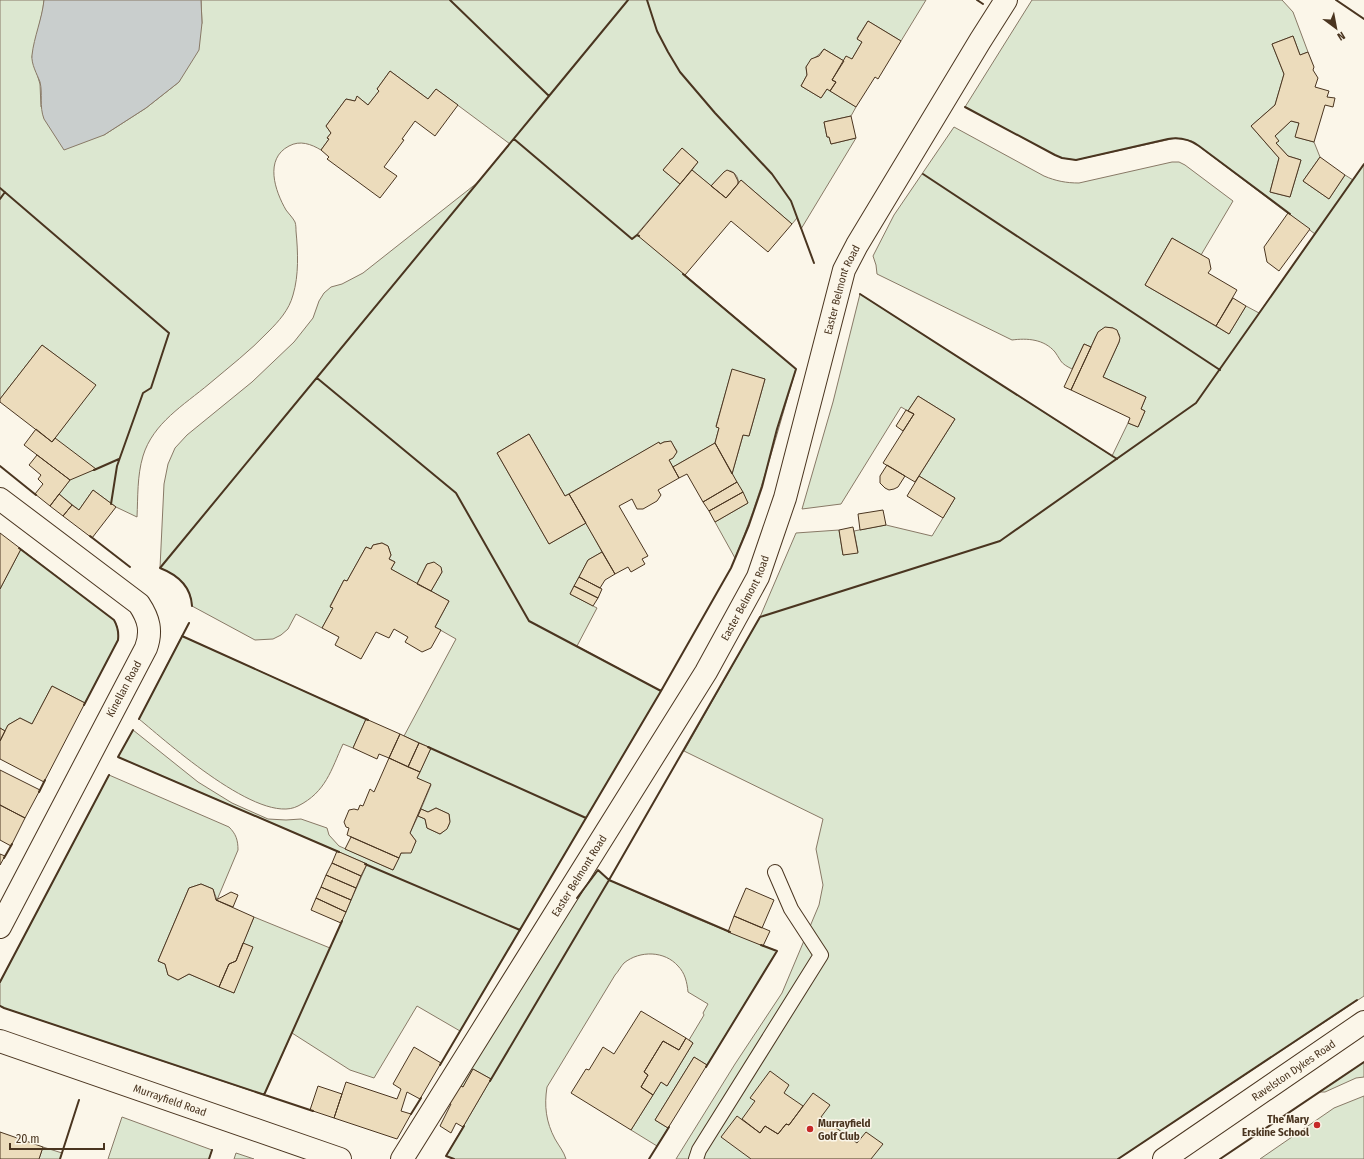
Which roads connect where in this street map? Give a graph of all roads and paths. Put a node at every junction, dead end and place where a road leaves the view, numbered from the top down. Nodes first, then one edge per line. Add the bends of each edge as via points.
1 (1006, 0) edge
2 (0, 499) edge
3 (775, 872) dead end
4 (0, 926) edge
5 (1364, 1022) edge
6 (0, 1041) edge
7 (340, 1159) edge
8 (402, 1159) edge
9 (696, 1159) edge
10 (1164, 1159) edge

1 - 8 street, Easter Belmont Road via 844,270 785,498 758,577 706,672
2 - 4 street, Kinellan Road via 139,604 146,614 150,631 146,648
3 - 9 lane via 791,909 822,955 699,1150
5 - 10 street, Ravelston Dykes Road
6 - 7 street, Murrayfield Road

